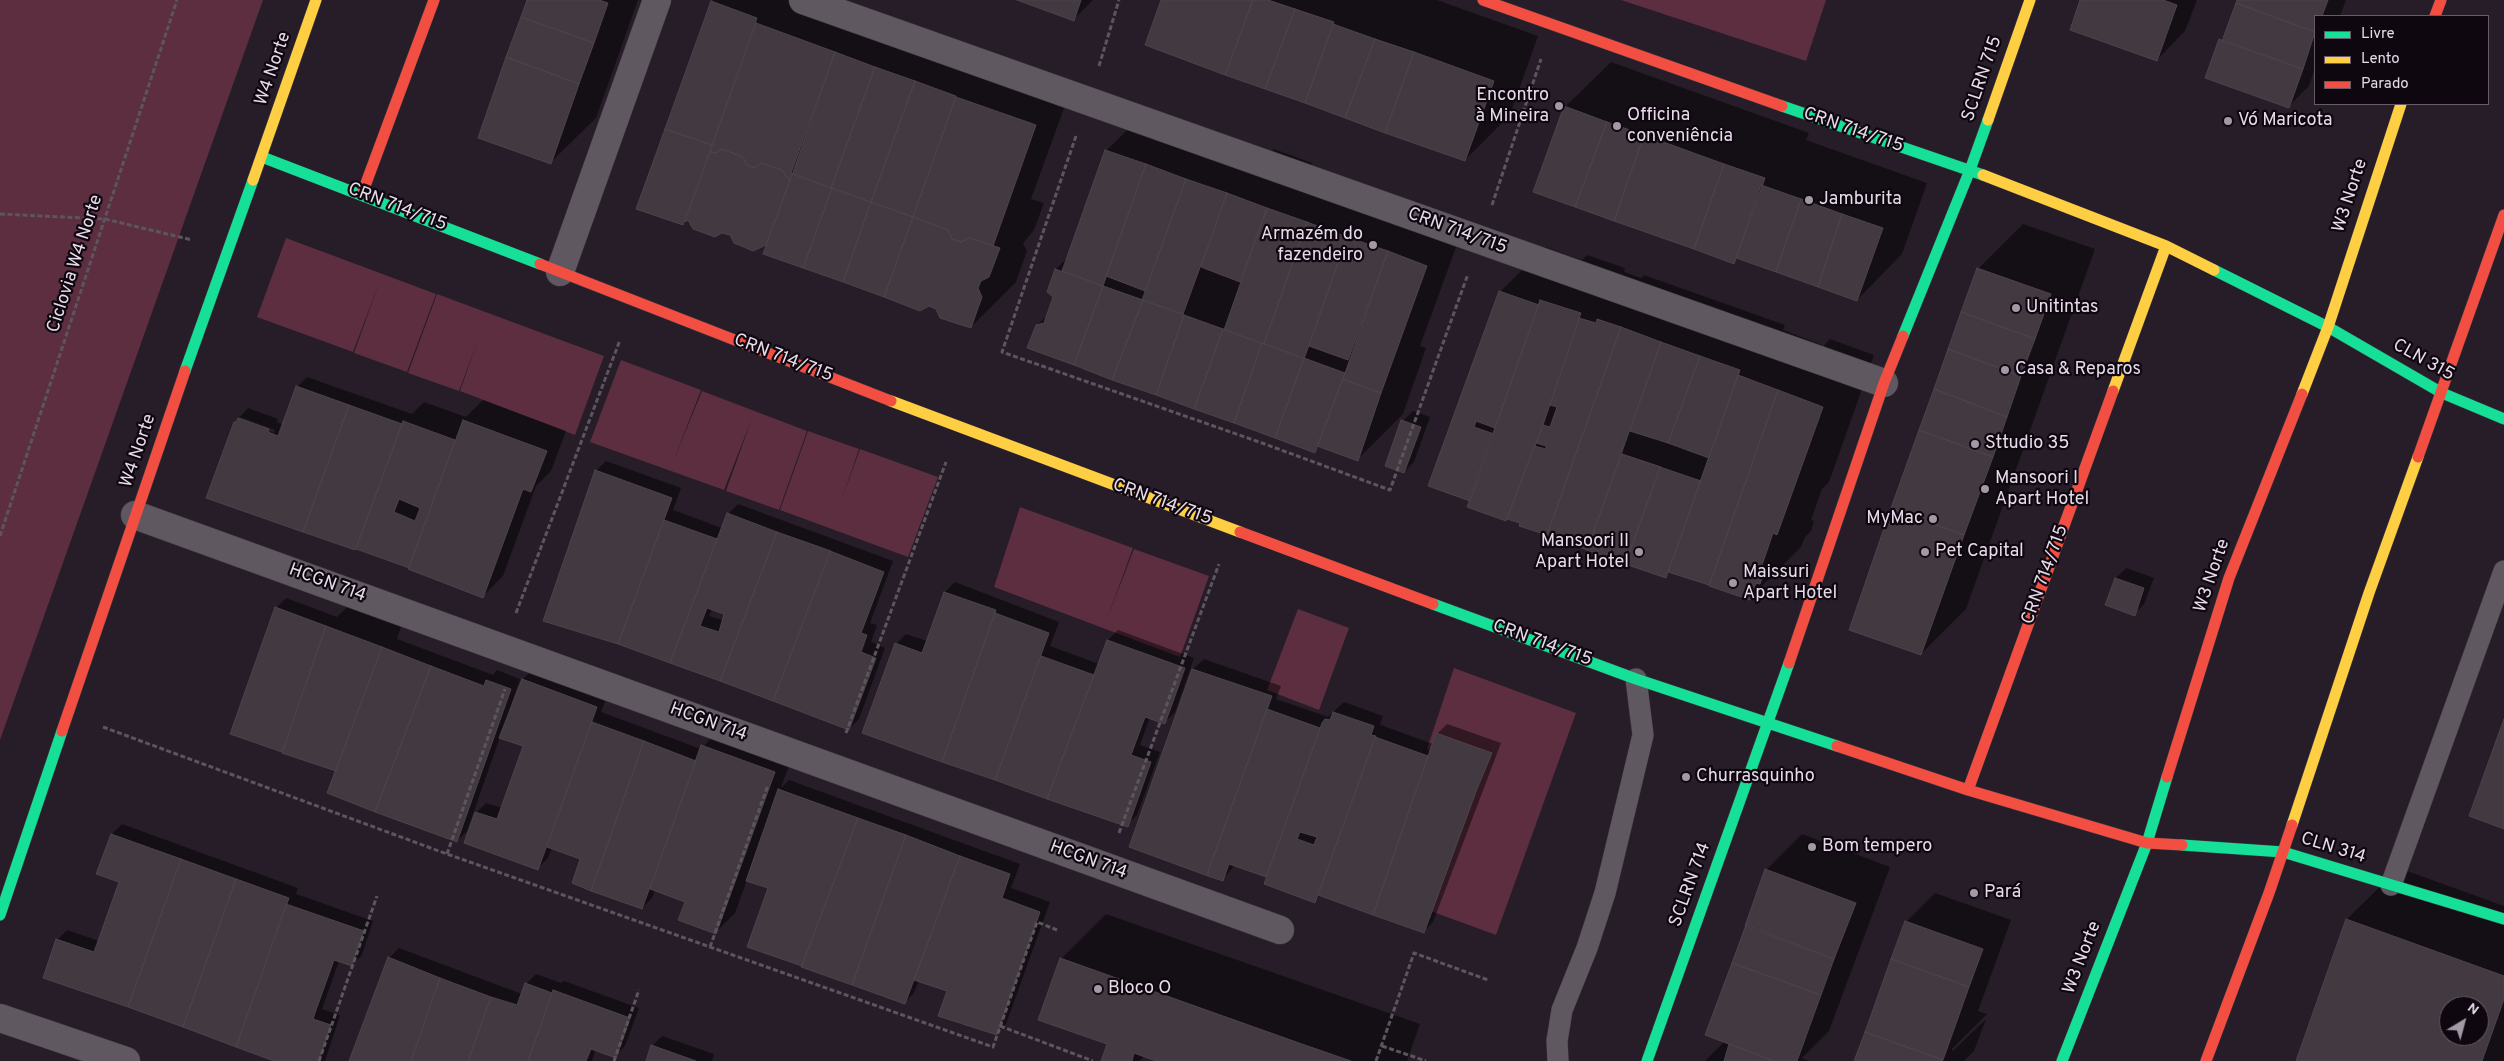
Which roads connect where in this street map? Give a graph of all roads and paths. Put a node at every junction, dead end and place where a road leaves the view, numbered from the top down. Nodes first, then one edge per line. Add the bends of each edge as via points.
1 (177, 0) edge
2 (316, 0) edge
3 (434, 0) edge
4 (657, 0) edge
5 (803, 0) edge
6 (1119, 0) edge
7 (1482, 0) edge
8 (2030, 0) edge
9 (2441, 0) edge
10 (2435, 15) edge
11 (1553, 25) junction
12 (1088, 101) junction
13 (2400, 105) edge
14 (262, 157) junction
15 (1970, 170) junction
16 (362, 194) junction
17 (0, 214) edge
18 (2504, 214) edge
19 (105, 219) junction
20 (1480, 240) junction
21 (2166, 246) junction
22 (229, 249) junction
23 (560, 272) junction
24 (2328, 327) junction
25 (620, 340) dead end
26 (1884, 383) junction
27 (2442, 393) junction
28 (2504, 419) edge
29 (947, 460) dead end
30 (135, 515) junction
31 (0, 536) edge
32 (1221, 559) dead end
33 (2504, 571) edge
34 (515, 616) dead end
35 (1636, 679) junction
36 (505, 688) dead end
37 (1769, 722) junction
38 (103, 727) dead end
39 (843, 741) dead end
40 (768, 783) dead end
41 (1968, 790) junction
42 (1116, 842) dead end
43 (2147, 843) junction
44 (2283, 852) junction
45 (447, 854) junction
46 (2391, 885) junction
47 (376, 896) dead end
48 (0, 915) edge
49 (2504, 919) edge
50 (1057, 930) dead end
51 (1280, 930) dead end
52 (710, 947) junction
53 (1488, 980) dead end
54 (639, 990) dead end
55 (0, 1018) edge
56 (1000, 1026) junction
57 (1382, 1046) junction
58 (126, 1061) edge
59 (319, 1061) edge
60 (614, 1061) edge
61 (1093, 1061) edge
62 (1376, 1061) edge
63 (1426, 1061) edge
64 (1558, 1061) edge
65 (1647, 1061) edge
66 (2062, 1061) edge
67 (2206, 1061) edge

1 - 19 path, Ciclovia W4 Norte
2 - 14 street, W4 Norte
3 - 16 street
4 - 23 street
5 - 12 street, CRN 714/715
6 - 12 path
7 - 11 street, CRN 714/715
8 - 15 street, SCLRN 715
9 - 10 street
11 - 15 street, CRN 714/715
11 - 20 path
12 - 20 street, CRN 714/715
12 - 20 path via 1002,352 1390,490
13 - 24 street, W3 Norte
14 - 16 street, CRN 714/715
14 - 22 street, W4 Norte
15 - 21 street, CRN 714/715
15 - 26 street
16 - 23 street, CRN 714/715
17 - 19 path
18 - 27 street
19 - 22 path
19 - 31 path, Ciclovia W4 Norte
20 - 26 street, CRN 714/715
21 - 24 street, CRN 714/715
21 - 41 street, CRN 714/715
22 - 30 street, W4 Norte
23 - 35 street, CRN 714/715 via 977,435
24 - 27 street, CLN 315
24 - 43 street, W3 Norte via 2229,578
25 - 34 path
26 - 37 street
27 - 28 street, CLN 315
27 - 44 street via 2369,593
29 - 39 path
30 - 48 street, W4 Norte
30 - 51 street, HCGN 714
32 - 42 path
33 - 46 lane
35 - 37 street, CRN 714/715
35 - 64 lane via 1643,735 1605,893 1588,948 1562,1010 1557,1041
36 - 45 path
37 - 41 street, CRN 714/715
37 - 65 street, SCLRN 714
38 - 45 path
40 - 52 path
41 - 43 street, CRN 714/715
43 - 44 street, CLN 314
43 - 66 street, W3 Norte
44 - 46 street, CLN 314
44 - 67 street
45 - 52 path
46 - 49 street, CLN 314
47 - 59 path
50 - 56 path via 1037,922
52 - 56 path via 993,1047
53 - 57 path via 1414,952
54 - 60 path
55 - 58 street
56 - 61 path
57 - 62 path
57 - 63 path

